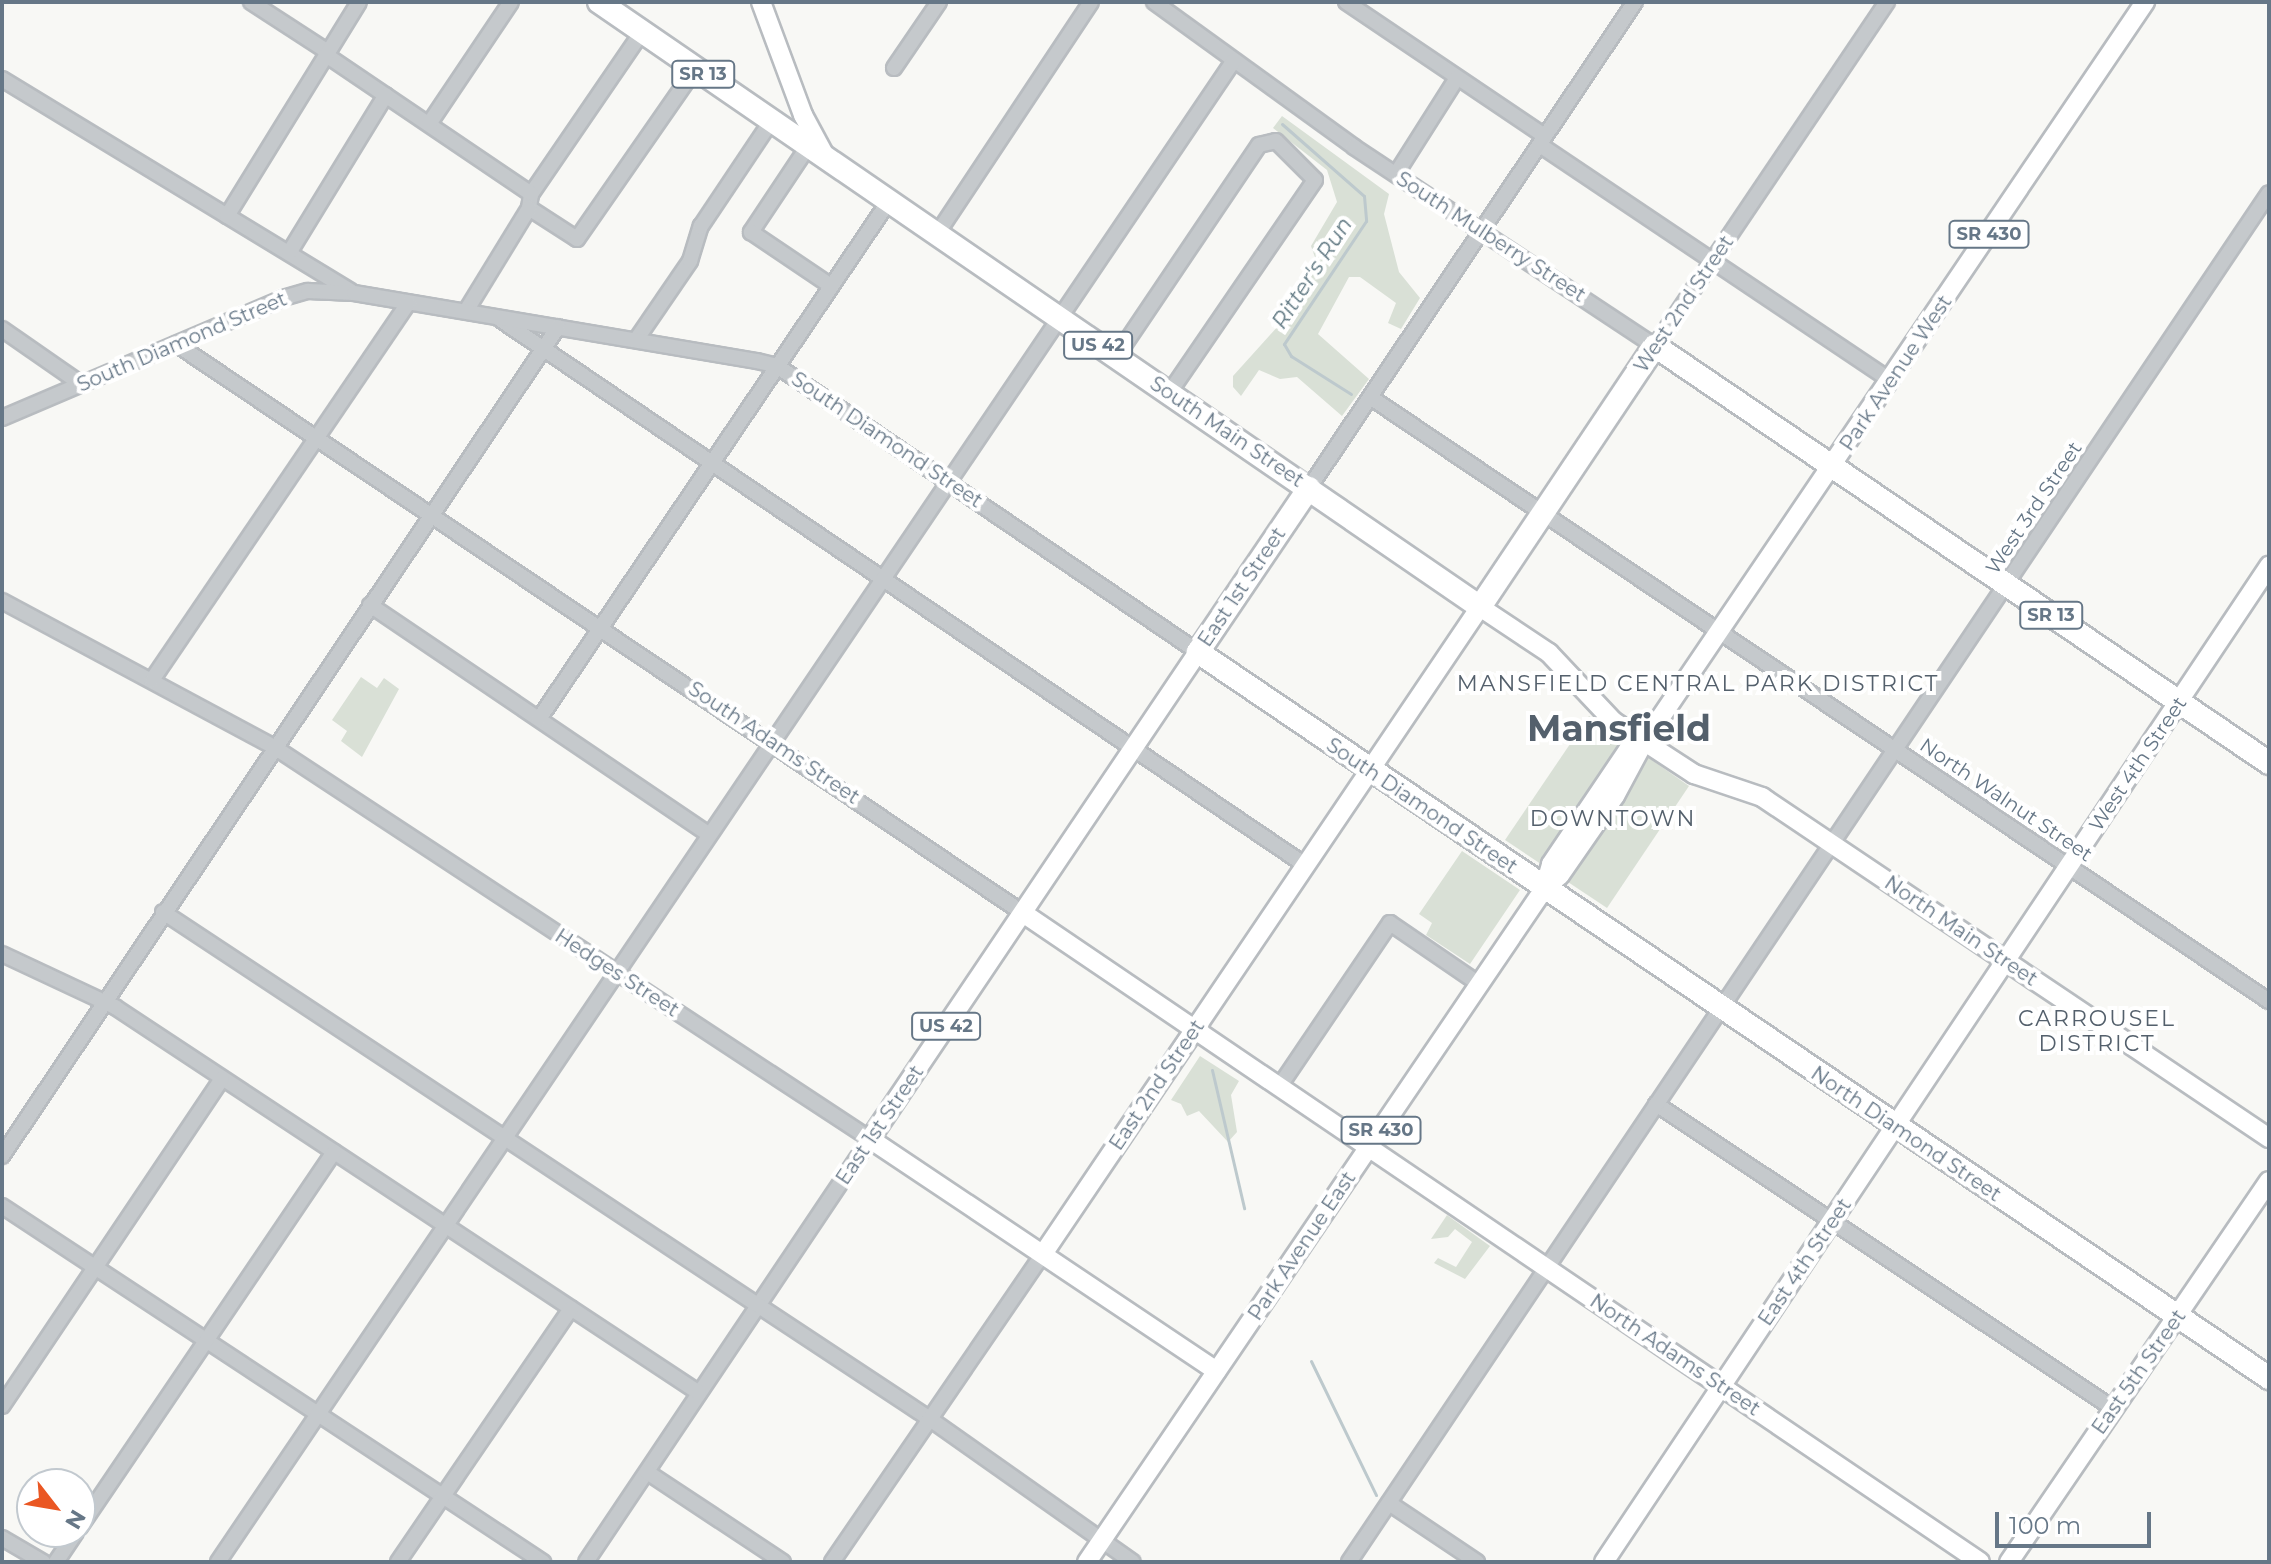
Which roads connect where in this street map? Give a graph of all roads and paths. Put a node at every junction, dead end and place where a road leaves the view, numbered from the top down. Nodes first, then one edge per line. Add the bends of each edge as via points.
1 (251, 2) edge
2 (359, 2) edge
3 (511, 2) edge
4 (599, 2) edge
5 (761, 2) edge
6 (939, 2) edge
7 (1091, 2) edge
8 (1154, 2) edge
9 (1346, 2) edge
10 (1635, 2) edge
11 (1887, 2) edge
12 (2145, 2) edge
13 (642, 32) junction
14 (327, 53) junction
15 (1234, 60) junction
16 (894, 68) dead end
17 (695, 69) junction
18 (1457, 78) junction
19 (2, 79) edge
20 (386, 95) junction
21 (772, 120) junction
22 (429, 124) junction
23 (1542, 141) junction
24 (817, 151) junction
25 (1396, 174) junction
26 (2269, 193) edge
27 (530, 201) junction
28 (889, 201) junction
29 (227, 216) junction
30 (1482, 231) junction
31 (937, 234) junction
32 (289, 253) junction
33 (1713, 260) junction
34 (831, 286) junction
35 (354, 293) junction
36 (408, 303) junction
37 (466, 311) junction
38 (495, 316) junction
39 (1058, 318) junction
40 (558, 327) junction
41 (2, 329) edge
42 (636, 340) junction
43 (176, 344) junction
44 (1655, 346) junction
45 (543, 349) junction
46 (1116, 357) junction
47 (777, 366) junction
48 (1890, 380) junction
49 (81, 384) junction
50 (1169, 393) junction
51 (1370, 397) junction
52 (2, 418) edge
53 (317, 439) junction
54 (712, 463) junction
55 (1833, 467) junction
56 (947, 480) junction
57 (1309, 488) junction
58 (1544, 512) junction
59 (431, 515) junction
60 (2269, 566) edge
61 (881, 577) junction
62 (2006, 585) junction
63 (2, 601) edge
64 (370, 605) junction
65 (1480, 607) junction
66 (601, 627) junction
67 (1720, 632) junction
68 (1198, 652) junction
69 (152, 680) junction
70 (2179, 702) junction
71 (539, 719) junction
72 (771, 740) junction
73 (1644, 742) junction
74 (274, 747) junction
75 (1133, 749) junction
76 (1895, 750) junction
77 (2269, 763) edge
78 (1369, 771) junction
79 (708, 834) junction
80 (1832, 844) junction
81 (1305, 865) junction
82 (2069, 866) junction
83 (1544, 889) junction
84 (163, 912) junction
85 (1023, 913) junction
86 (2, 954) edge
87 (2006, 961) junction
88 (615, 971) junction
89 (1479, 984) junction
90 (2269, 1001) edge
91 (104, 1002) junction
92 (1720, 1010) junction
93 (1194, 1030) junction
94 (222, 1079) junction
95 (1279, 1087) junction
96 (1656, 1104) junction
97 (1895, 1127) junction
98 (505, 1137) junction
99 (2269, 1138) edge
100 (870, 1139) junction
101 (1368, 1148) junction
102 (334, 1152) junction
103 (2, 1156) edge
104 (2269, 1181) edge
105 (2, 1206) edge
106 (1831, 1222) junction
107 (446, 1226) junction
108 (1043, 1254) junction
109 (94, 1267) junction
110 (1546, 1268) junction
111 (758, 1306) junction
112 (571, 1308) junction
113 (2178, 1316) junction
114 (207, 1340) junction
115 (1217, 1371) junction
116 (2269, 1378) edge
117 (1721, 1386) junction
118 (699, 1393) junction
119 (2, 1406) edge
120 (2114, 1409) junction
121 (319, 1414) junction
122 (930, 1419) junction
123 (647, 1472) junction
124 (443, 1497) junction
125 (96, 1503) edge
126 (1389, 1503) junction
127 (2, 1538) edge
128 (1101, 1541) junction
129 (1606, 1561) edge
130 (43, 1562) edge
131 (218, 1562) edge
132 (398, 1562) edge
133 (543, 1562) edge
134 (586, 1562) edge
135 (783, 1562) edge
136 (832, 1562) edge
137 (1087, 1562) edge
138 (1133, 1562) edge
139 (1349, 1562) edge
140 (1477, 1562) edge
141 (1980, 1562) edge
142 (2009, 1562) edge

1 - 14 street
2 - 14 street
3 - 22 street
4 - 13 highway, South Main Street / SR 13
5 - 24 main road, US 42
6 - 16 street
7 - 31 street
8 - 15 street, South Mulberry Street
9 - 18 street
10 - 23 street
11 - 33 street, West 2nd Street
12 - 48 main road, Park Avenue West / SR 430
13 - 17 highway, South Main Street / SR 13
13 - 27 street
14 - 20 street
14 - 29 street
15 - 25 street, South Mulberry Street
15 - 39 street
17 - 21 highway, South Main Street / SR 13
17 - 27 street via 577,239
18 - 23 street
18 - 25 street
19 - 29 street
20 - 22 street
20 - 32 street
21 - 24 highway, South Main Street / SR 13
21 - 42 street via 701,226 690,261
22 - 27 street
23 - 30 street
23 - 33 street
24 - 28 highway, South Main Street / US 42
24 - 34 street via 751,232
25 - 30 street, South Mulberry Street
26 - 62 street, West 3rd Street
27 - 37 street
28 - 31 highway, South Main Street / US 42
28 - 34 street
29 - 32 street
30 - 44 street, South Mulberry Street
30 - 51 street
31 - 39 highway, South Main Street / US 42
32 - 35 street
33 - 44 street, West 2nd Street
33 - 48 street
34 - 47 street
35 - 36 street, South Diamond Street
35 - 43 street, South Diamond Street via 295,294
36 - 37 street, South Diamond Street
36 - 53 street
37 - 38 street, South Diamond Street
38 - 40 street, South Diamond Street
38 - 45 street
39 - 46 highway, South Main Street / US 42
39 - 56 street
40 - 42 street, South Diamond Street
40 - 45 street
41 - 49 street
42 - 47 street, South Diamond Street
43 - 49 street, South Diamond Street
43 - 53 street, South Adams Street
44 - 55 highway, South Mulberry Street / SR 13
44 - 58 highway, West 2nd Street
45 - 54 street
45 - 59 street
46 - 50 highway, South Main Street / US 42
46 - 50 street via 1259,145 1276,141 1315,180
47 - 54 street
47 - 56 street, South Diamond Street
48 - 55 main road, Park Avenue West / SR 430
49 - 52 street, South Diamond Street
50 - 57 highway, South Main Street / US 42
51 - 57 street
51 - 58 street, North Walnut Street
53 - 59 street, South Adams Street
53 - 69 street
54 - 61 street
54 - 66 street
55 - 62 highway, SR 13
55 - 67 main road, Park Avenue West / SR 430
56 - 61 street
56 - 68 street, South Diamond Street
57 - 65 highway, South Main Street / US 42
57 - 68 highway, East 1st Street / US 42
58 - 65 highway, West 2nd Street
58 - 67 street, North Walnut Street
59 - 64 street
59 - 66 street, South Adams Street
60 - 70 main road, West 4th Street
61 - 72 street
61 - 75 street
62 - 70 highway, SR 13
62 - 76 street, West 3rd Street
63 - 69 street, Hedges Street
64 - 71 street
64 - 74 street
65 - 73 main road, South Main Street via 1549,653 1602,712
65 - 78 main road, East 2nd Street
66 - 71 street
66 - 72 street, South Adams Street
67 - 73 main road, Park Avenue West / SR 430
67 - 76 street, North Walnut Street
68 - 75 main road, East 1st Street / US 42
68 - 78 highway, South Diamond Street
69 - 74 street, Hedges Street
70 - 77 highway, SR 13
70 - 82 main road, West 4th Street
71 - 79 street
72 - 79 street
72 - 85 street, South Adams Street
73 - 80 main road, North Main Street via 1700,777 1762,797
73 - 83 main road, Park Avenue East / SR 430 via 1639,760 1568,865
74 - 84 street
74 - 88 street, Hedges Street
75 - 81 street
75 - 85 main road, East 1st Street / US 42
76 - 80 street, West 3rd Street
76 - 82 street, North Walnut Street
78 - 81 main road, East 2nd Street
78 - 83 highway, South Diamond Street
79 - 88 street
80 - 87 main road, North Main Street
80 - 92 street, West 3rd Street
81 - 93 main road, East 2nd Street
82 - 87 main road, West 4th Street
82 - 90 street, North Walnut Street
83 - 89 main road, Park Avenue East / SR 430
83 - 92 highway, North Diamond Street
84 - 91 street
84 - 98 street
85 - 93 main road, South Adams Street
85 - 100 main road, East 1st Street / US 42
86 - 91 street
87 - 97 main road, East 4th Street
87 - 99 main road, North Main Street
88 - 98 street
88 - 100 street, Hedges Street
89 - 95 street via 1390,923
89 - 101 main road, Park Avenue East / SR 430
91 - 94 street
91 - 103 street
92 - 96 street, West 3rd Street
92 - 97 highway, North Diamond Street
93 - 95 main road, South Adams Street
93 - 108 main road, East 2nd Street
94 - 102 street
94 - 109 street
95 - 101 main road, South Adams Street
96 - 106 street
96 - 110 street, West 3rd Street
97 - 106 main road, East 4th Street
97 - 113 highway, North Diamond Street
98 - 107 street
98 - 111 street
100 - 108 main road, Hedges Street
100 - 111 street, East 1st Street
101 - 110 main road, North Adams Street
101 - 115 main road, Park Avenue East / SR 430
102 - 107 street
102 - 114 street
104 - 113 main road, East 5th Street
105 - 109 street
106 - 117 main road, East 4th Street
106 - 120 street
107 - 112 street
107 - 121 street
108 - 115 main road, Hedges Street
108 - 122 street, East 2nd Street
109 - 114 street
109 - 119 street
110 - 117 main road, North Adams Street
110 - 126 street, West 3rd Street
111 - 118 street, East 1st Street
111 - 122 street
112 - 118 street
112 - 124 street
113 - 116 highway, North Diamond Street
113 - 120 main road, East 5th Street
114 - 121 street
114 - 125 street
115 - 128 main road, Park Avenue East
117 - 129 main road, East 4th Street
117 - 141 main road, North Adams Street
118 - 123 street, East 1st Street
120 - 142 main road, East 5th Street
121 - 124 street
121 - 131 street
122 - 128 street via 1092,1529
122 - 136 street, East 2nd Street
123 - 134 street, East 1st Street
123 - 135 street
124 - 132 street
124 - 133 street
126 - 139 street, West 3rd Street
126 - 140 street
127 - 130 street
128 - 137 main road, Park Avenue East
128 - 138 street

